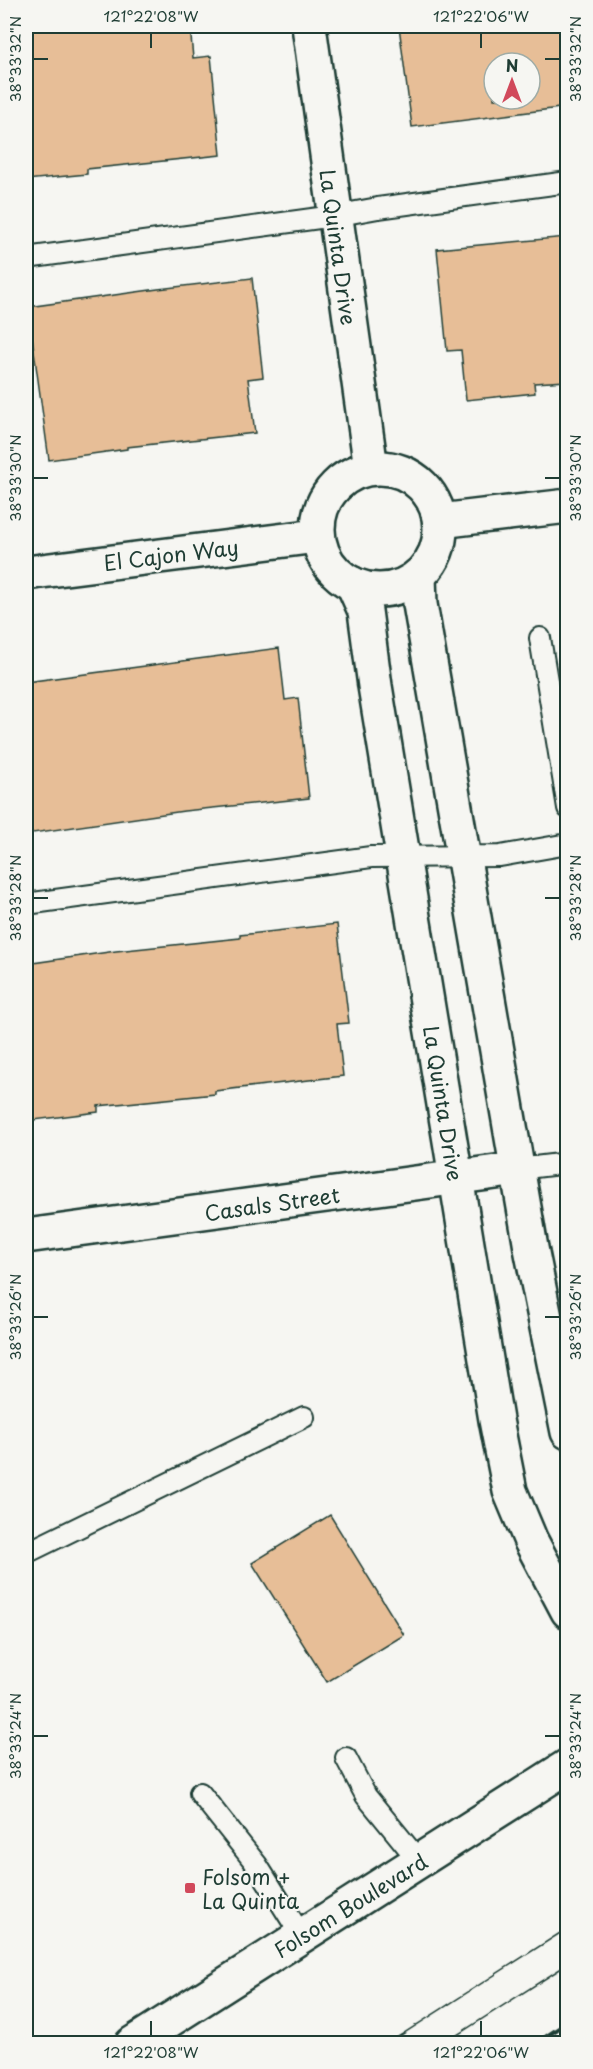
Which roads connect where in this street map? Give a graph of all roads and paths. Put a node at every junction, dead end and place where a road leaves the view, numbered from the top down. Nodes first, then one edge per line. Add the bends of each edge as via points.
1 (309, 26) edge
2 (567, 182) edge
3 (334, 216) junction
4 (26, 258) edge
5 (371, 468) junction
6 (567, 506) edge
7 (440, 521) junction
8 (317, 536) junction
9 (26, 573) edge
10 (419, 577) junction
11 (353, 584) junction
12 (540, 638) dead end
13 (567, 808) edge
14 (567, 844) edge
15 (404, 857) junction
16 (465, 857) junction
17 (26, 904) edge
18 (567, 1163) edge
19 (518, 1169) junction
20 (456, 1177) junction
21 (26, 1236) edge
22 (304, 1417) dead end
23 (567, 1432) edge
24 (26, 1553) edge
25 (567, 1611) edge
26 (346, 1758) dead end
27 (567, 1766) edge
28 (200, 1793) dead end
29 (418, 1861) junction
30 (301, 1935) junction
31 (132, 2043) edge

1 - 3 street, La Quinta Drive
2 - 3 lane
3 - 4 lane
3 - 5 street, La Quinta Drive
5 - 7 street via 402,472 416,481 427,491
5 - 8 street via 353,473 331,491 318,517
6 - 7 street
7 - 10 street via 436,552
8 - 9 street, El Cajon Way
8 - 11 street via 322,554 333,570
10 - 11 street via 383,590
10 - 16 street via 420,604
11 - 15 street, La Quinta Drive via 365,610
12 - 13 lane
14 - 16 lane via 500,856
15 - 16 lane
15 - 17 lane via 371,857
15 - 20 street, La Quinta Drive
16 - 19 street
18 - 19 lane
19 - 20 street, Casals Street
19 - 23 street
20 - 21 street, Casals Street
20 - 25 street, La Quinta Drive via 510,1491
22 - 24 lane
26 - 29 lane via 366,1796
27 - 29 street, Folsom Boulevard
28 - 30 lane via 257,1865
29 - 30 street, Folsom Boulevard
30 - 31 street, Folsom Boulevard

